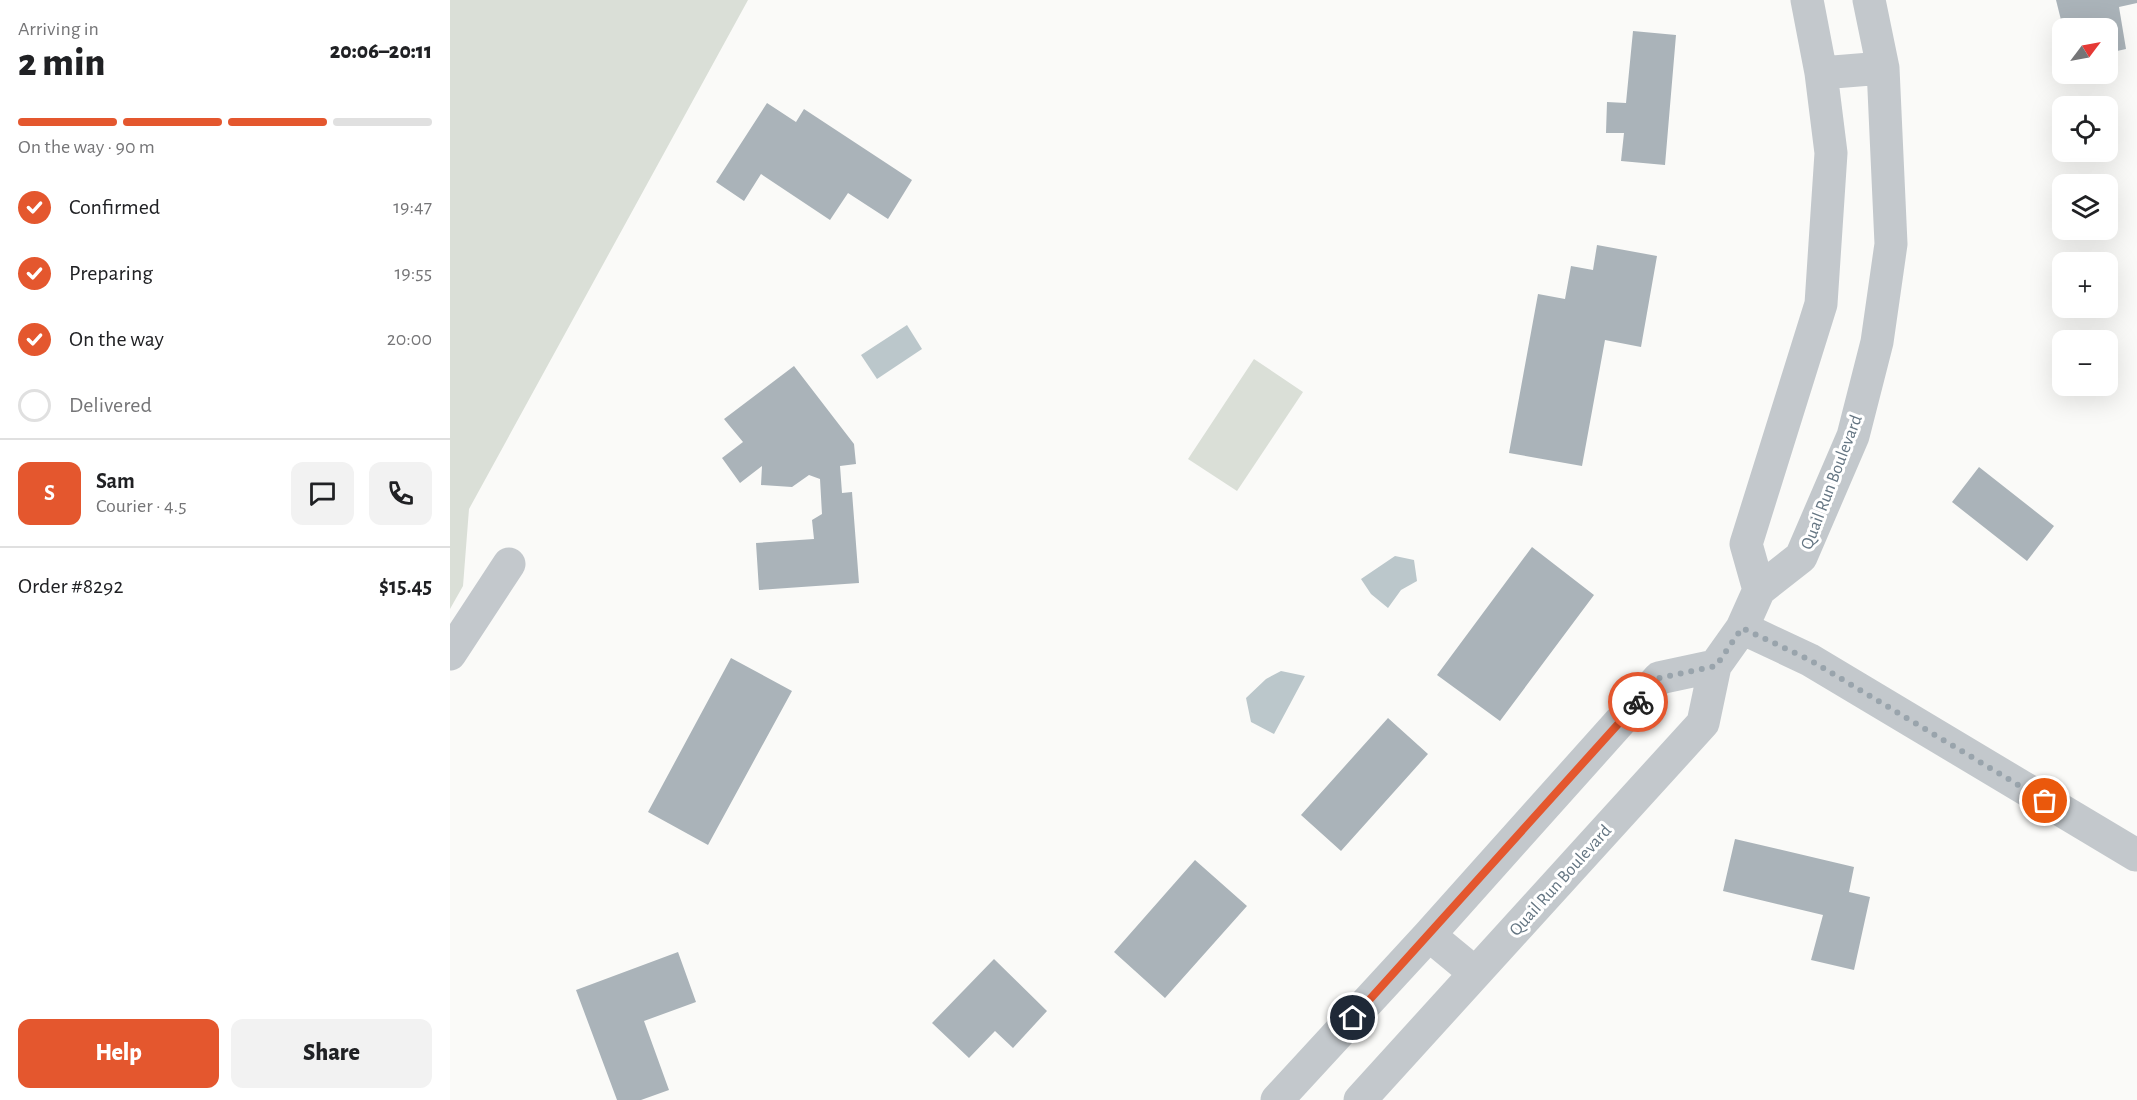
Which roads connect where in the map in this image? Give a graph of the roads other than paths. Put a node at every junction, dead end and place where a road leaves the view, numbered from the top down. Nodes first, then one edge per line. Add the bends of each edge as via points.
1 (1807, 0) edge
2 (1869, 0) edge
3 (1882, 68) junction
4 (1821, 73) junction
5 (509, 564) dead end
6 (1759, 590) junction
7 (1742, 628) junction
8 (450, 654) edge
9 (1716, 666) junction
10 (2136, 855) edge
11 (1429, 935) junction
12 (1475, 973) junction
13 (1277, 1100) edge
14 (1360, 1100) edge

1 - 4 street
2 - 3 street, Quail Run Boulevard
3 - 4 street
3 - 6 street, Quail Run Boulevard via 1892,244 1877,342 1853,436 1801,557
4 - 6 street via 1831,153 1821,304 1746,544
5 - 8 street
6 - 7 street, Quail Run Boulevard
7 - 9 street, Quail Run Boulevard
7 - 10 street via 1810,660
9 - 11 street via 1659,678
9 - 12 street, Quail Run Boulevard via 1703,723
11 - 12 street
11 - 13 street
12 - 14 street, Quail Run Boulevard

